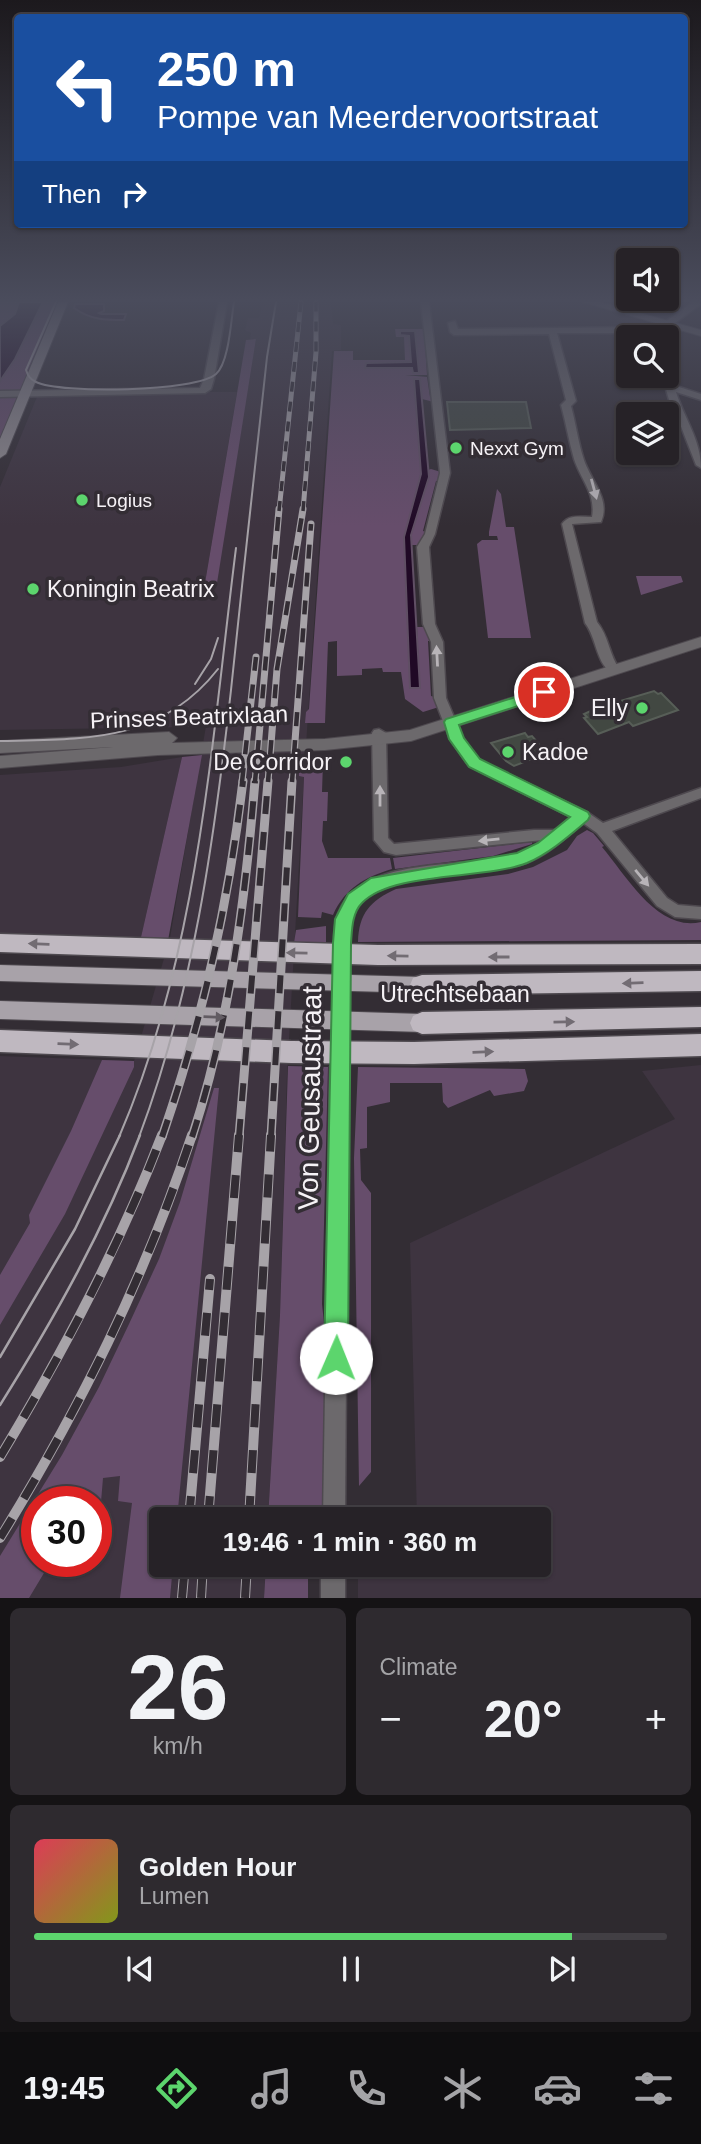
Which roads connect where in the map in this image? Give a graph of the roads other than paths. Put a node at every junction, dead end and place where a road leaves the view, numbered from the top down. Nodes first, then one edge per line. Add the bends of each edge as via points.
1 (33, 377) edge
2 (209, 377) edge
3 (434, 377) edge
4 (565, 377) edge
5 (670, 388) edge
6 (673, 388) edge
7 (2, 391) edge
8 (27, 391) junction
9 (701, 397) edge
10 (0, 454) edge
11 (701, 465) edge
12 (701, 642) edge
13 (614, 670) junction
14 (451, 722) junction
15 (379, 737) junction
16 (0, 747) edge
17 (0, 762) edge
18 (701, 793) edge
19 (582, 816) junction
20 (602, 829) junction
21 (557, 835) junction
22 (696, 913) edge
23 (0, 943) edge
24 (701, 954) edge
25 (0, 973) edge
26 (701, 981) edge
27 (422, 985) joint
28 (0, 1010) edge
29 (701, 1017) edge
30 (422, 1023) joint
31 (0, 1041) edge
32 (701, 1045) edge
33 (334, 1507) edge
34 (333, 1577) edge
35 (333, 1598) edge

1 - 8 main road
2 - 8 street via 206,389 194,392
14 -> 3 street via 440,698 423,547 445,473
4 -> 13 street via 571,401 566,405 600,512 597,520 570,520 567,524 591,623 597,628 605,661
5 - 11 street via 680,419 688,423
6 - 9 street
7 - 8 street
8 - 10 main road
12 - 13 street
13 - 14 street
14 - 15 street
14 - 19 street via 474,763
15 - 16 street, Prinses Beatrixlaan via 190,736
15 - 17 street, Prinses Beatrixlaan via 355,744 178,748
21 -> 15 street via 389,848 381,840
18 - 20 street
19 - 20 street
19 - 21 street, Von Geusaustraat
20 -> 22 street via 662,902 675,911
21 - 33 street, Von Geusaustraat, bridge via 536,852 511,862 396,878 372,886 348,907 342,943
24 -> 23 highway via 392,956
25 - 27 main road, Utrechtsebaan
26 -> 27 highway, Utrechtsebaan
28 -> 30 main road, Utrechtsebaan
30 -> 29 highway, Utrechtsebaan
31 -> 32 highway via 414,1054
34 - 35 street

